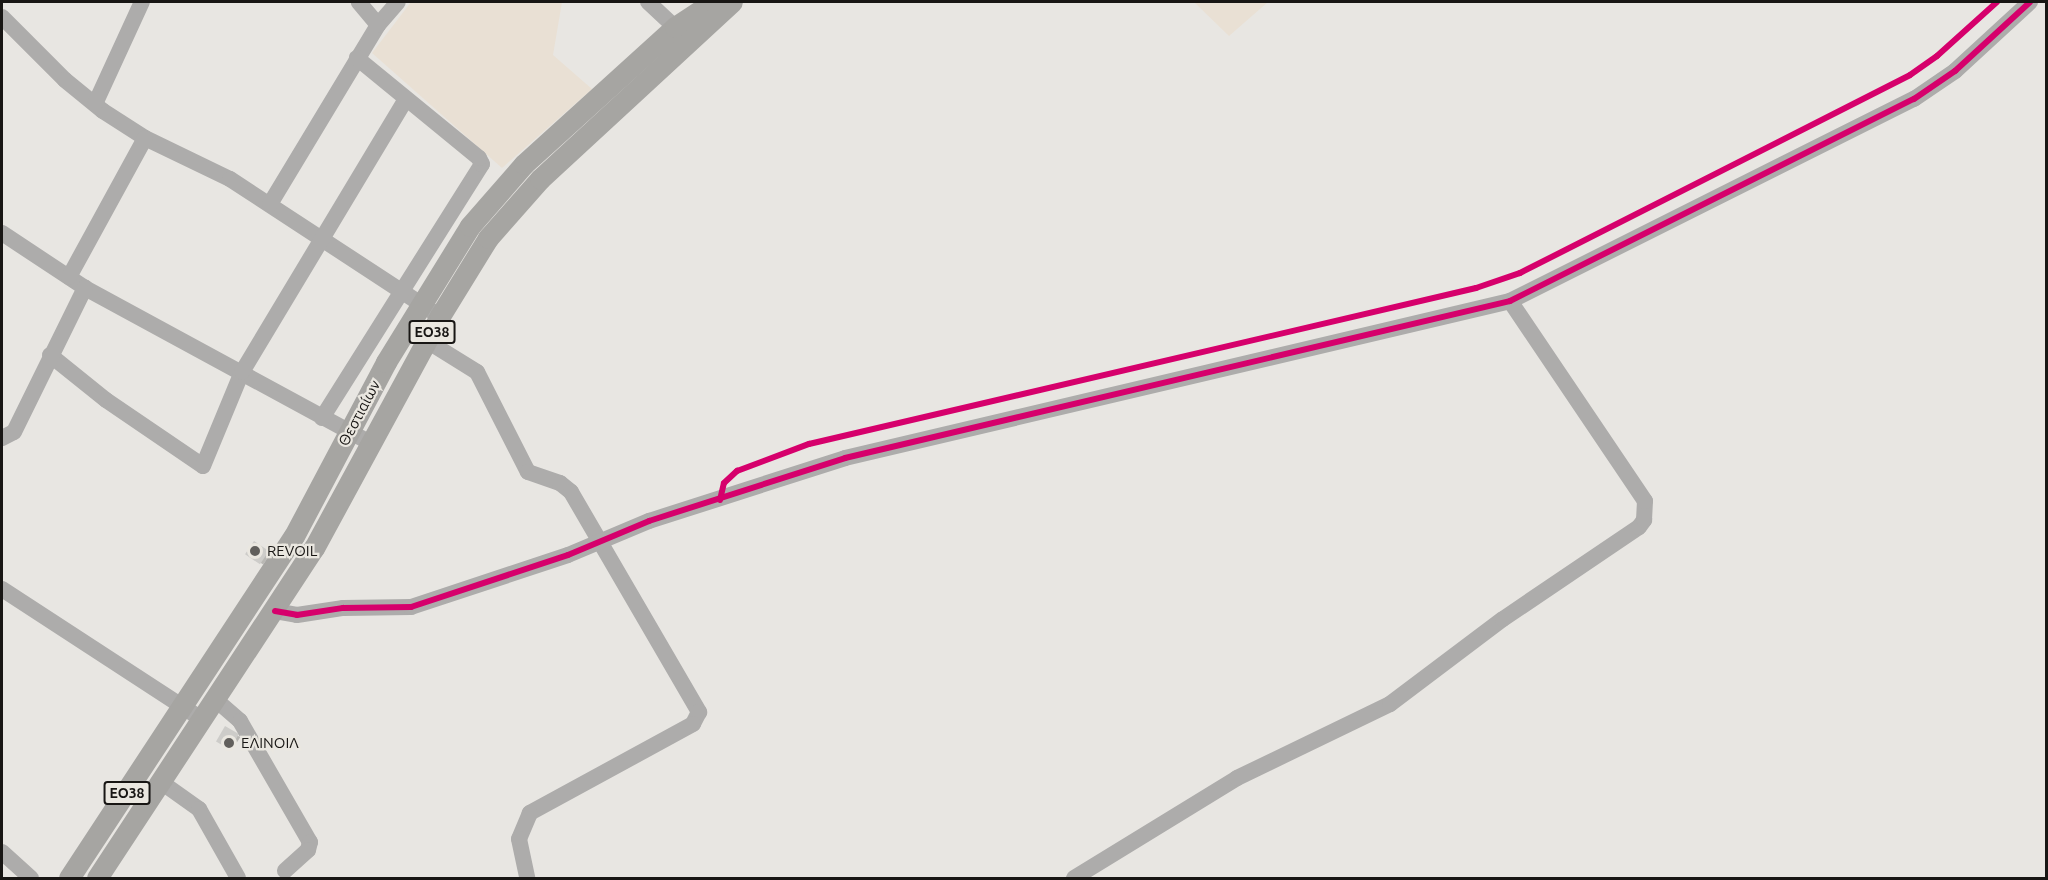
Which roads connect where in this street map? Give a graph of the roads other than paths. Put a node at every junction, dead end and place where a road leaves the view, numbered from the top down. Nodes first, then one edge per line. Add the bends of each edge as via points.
1 (142, 2) edge
2 (359, 2) edge
3 (398, 2) edge
4 (648, 2) edge
5 (713, 2) edge
6 (732, 2) edge
7 (2030, 2) edge
8 (2, 17) edge
9 (378, 25) junction
10 (675, 27) junction
11 (357, 58) junction
12 (406, 99) junction
13 (95, 104) junction
14 (145, 138) junction
15 (270, 204) junction
16 (2, 233) edge
17 (321, 237) junction
18 (69, 278) junction
19 (85, 288) junction
20 (402, 293) junction
21 (1510, 301) junction
22 (420, 304) junction
23 (440, 316) junction
24 (427, 341) junction
25 (50, 355) junction
26 (242, 372) junction
27 (322, 418) junction
28 (347, 434) junction
29 (2, 438) edge
30 (372, 444) junction
31 (294, 536) junction
32 (598, 542) junction
33 (314, 548) junction
34 (2, 589) edge
35 (275, 611) junction
36 (216, 700) junction
37 (183, 706) junction
38 (203, 720) junction
39 (161, 782) junction
40 (2, 852) edge
41 (285, 871) dead end
42 (31, 879) edge
43 (69, 879) edge
44 (97, 879) edge
45 (238, 879) edge
46 (527, 879) edge
47 (1074, 879) edge

1 - 13 street
2 - 9 street
3 - 9 street
4 - 10 street
5 - 10 main road, Θεστιαίων / ΕΟ38
6 - 23 main road, Θεστιαίων / ΕΟ38 via 513,207 465,273
7 - 21 street via 1955,71 1914,99
8 - 13 street
9 - 11 street
10 - 22 main road, Θεστιαίων / ΕΟ38 via 497,192
11 - 12 street
11 - 15 street
12 - 17 street
12 - 20 street via 482,164
13 - 14 street
14 - 15 street via 230,179
14 - 18 street
15 - 17 street
16 - 18 street
17 - 20 street
17 - 26 street
18 - 19 street
19 - 25 street
19 - 26 street
20 - 22 street
20 - 27 street
21 - 32 street via 845,458 649,521
21 - 47 street via 1645,501 1644,520 1639,527 1503,619 1390,704 1238,778
22 - 23 street
22 - 28 main road, Θεστιαίων / ΕΟ38
23 - 24 main road, Θεστιαίων / ΕΟ38
24 - 30 main road, Θεστιαίων / ΕΟ38
24 - 32 street via 477,372 525,468 532,475 567,488
25 - 26 street via 106,400 203,466
25 - 29 street via 11,436
26 - 27 street
27 - 28 street
28 - 30 street
28 - 31 main road, Θεστιαίων / ΕΟ38
30 - 33 main road, Θεστιαίων / ΕΟ38
31 - 33 main road
31 - 37 main road, Θεστιαίων / ΕΟ38
32 - 35 street via 401,609 348,607 297,615
32 - 46 street via 630,589 699,715 686,728 530,813 519,839
33 - 35 main road, Θεστιαίων / ΕΟ38
34 - 37 street
35 - 36 main road, Θεστιαίων / ΕΟ38
36 - 38 main road, Θεστιαίων / ΕΟ38
36 - 41 street via 240,721 310,842 308,850
37 - 38 street
37 - 43 main road, Θεστιαίων / ΕΟ38
38 - 39 main road, Θεστιαίων / ΕΟ38
39 - 44 main road, Θεστιαίων / ΕΟ38
39 - 45 street via 199,809
40 - 42 street

